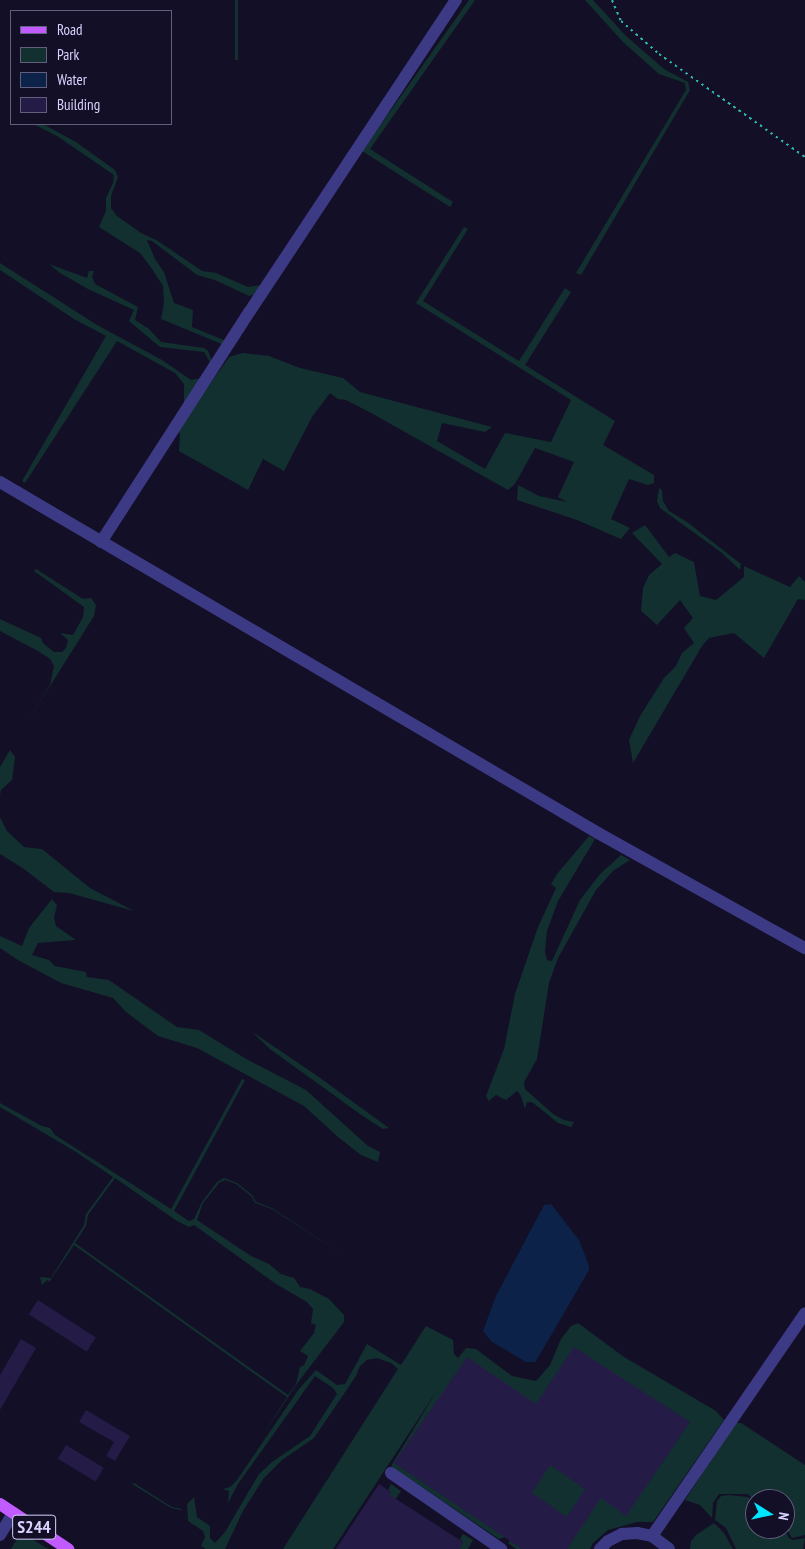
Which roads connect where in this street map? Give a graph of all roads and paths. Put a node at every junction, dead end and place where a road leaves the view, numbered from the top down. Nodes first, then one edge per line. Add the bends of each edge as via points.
1 (456, 0) edge
2 (612, 0) edge
3 (805, 157) edge
4 (0, 482) edge
5 (101, 542) junction
6 (805, 948) edge
7 (805, 1313) edge
8 (390, 1473) dead end
9 (0, 1504) edge
10 (13, 1513) junction
11 (0, 1535) edge
12 (652, 1536) junction
13 (68, 1549) edge
14 (501, 1549) edge
15 (600, 1549) edge
16 (668, 1549) edge

1 - 5 street
2 - 3 path via 621,21 659,54
4 - 5 street
5 - 6 street via 598,833
7 - 12 street
8 - 14 street
9 - 10 main road, S244
10 - 11 street
10 - 13 main road, S244
12 - 15 street via 622,1534
12 - 16 street

